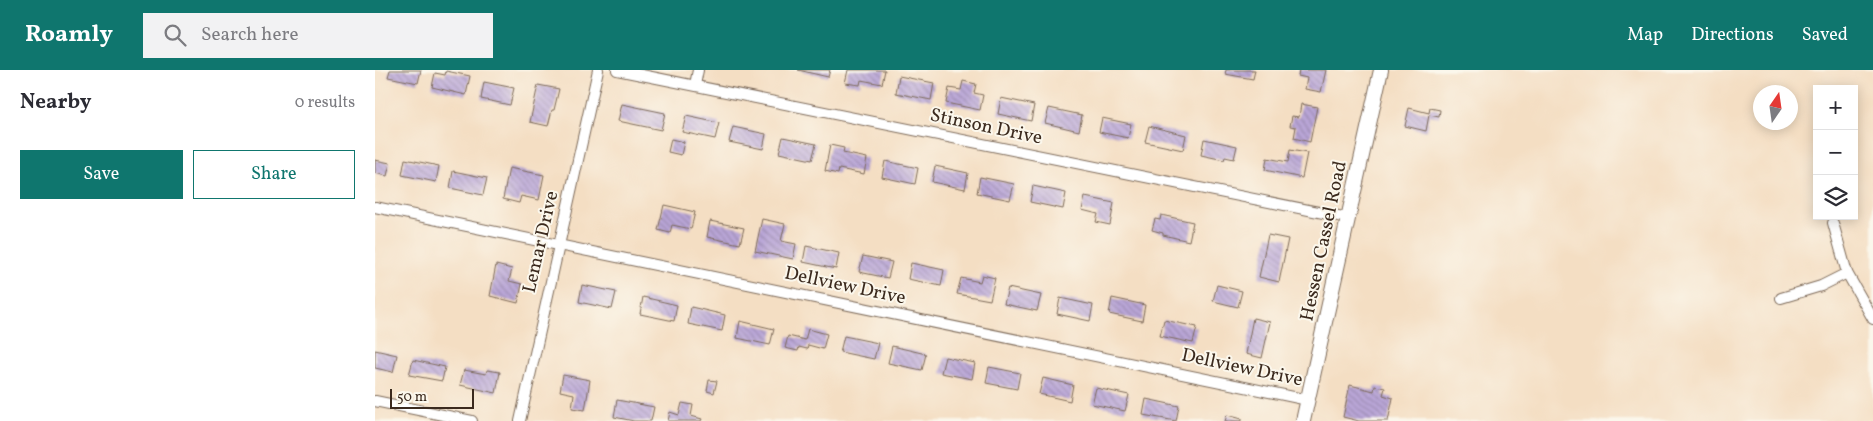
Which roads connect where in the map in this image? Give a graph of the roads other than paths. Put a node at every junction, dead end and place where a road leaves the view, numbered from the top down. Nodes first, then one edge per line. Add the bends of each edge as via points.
1 (598, 70) edge
2 (617, 70) edge
3 (698, 70) edge
4 (1381, 70) edge
5 (695, 85) junction
6 (375, 206) edge
7 (1348, 218) junction
8 (1833, 223) dead end
9 (559, 244) junction
10 (1847, 273) junction
11 (1781, 298) dead end
12 (1873, 319) edge
13 (1308, 400) junction
14 (375, 401) edge
15 (473, 421) edge
16 (520, 421) edge
17 (1303, 421) edge

1 - 9 street, Lemar Drive
2 - 5 street, Stinson Drive
3 - 5 street
4 - 7 main road, Hessen Cassel Road
5 - 7 street, Stinson Drive
6 - 9 street, Dellview Drive
7 - 13 main road, Hessen Cassel Road
8 - 10 street
9 - 13 street, Dellview Drive
9 - 16 street, Lemar Drive
10 - 11 street via 1821,286
10 - 12 street
13 - 17 main road, Hessen Cassel Road
14 - 15 street

